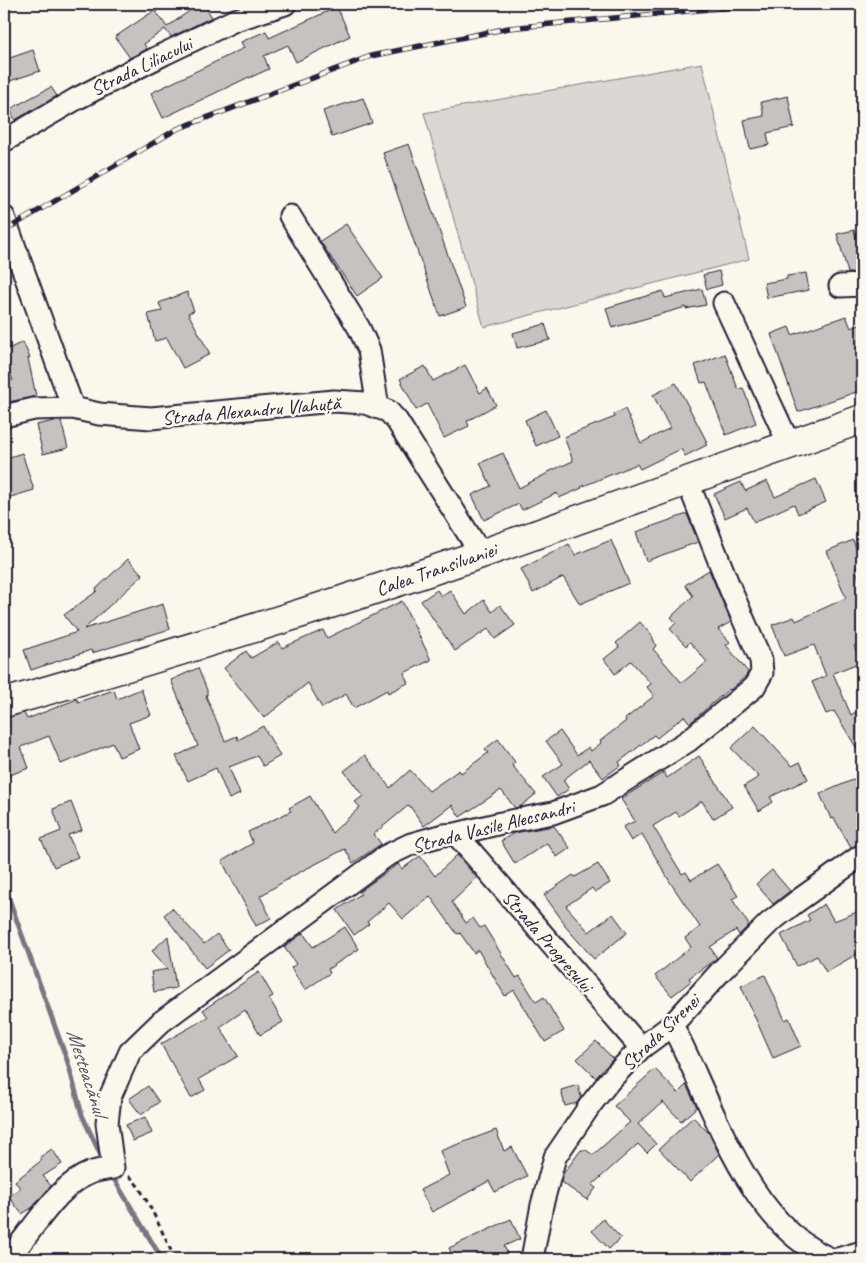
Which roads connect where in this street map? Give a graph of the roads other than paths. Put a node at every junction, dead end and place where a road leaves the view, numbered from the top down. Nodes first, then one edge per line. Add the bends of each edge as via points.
1 (285, 4) edge
2 (4, 142) edge
3 (4, 216) edge
4 (290, 216) dead end
5 (862, 285) edge
6 (840, 286) dead end
7 (724, 303) dead end
8 (73, 408) junction
9 (378, 408) junction
10 (4, 416) edge
11 (862, 419) edge
12 (789, 444) junction
13 (687, 480) junction
14 (482, 554) junction
15 (4, 703) edge
16 (456, 834) junction
17 (862, 855) edge
18 (672, 1025) junction
19 (641, 1048) junction
20 (862, 1252) edge
21 (7, 1259) edge
22 (532, 1259) edge
23 (831, 1259) edge
24 (837, 1259) edge

1 - 2 street, Strada Liliacului via 235,20 164,54 76,99
3 - 8 street
4 - 9 street via 359,328 369,350
5 - 6 street
7 - 12 street
8 - 9 street, Strada Alexandru Vlahuță via 99,414 151,418 334,401
8 - 10 street, Strada Alexandru Vlahuță via 34,410
9 - 14 street, Strada Alexandru Vlahuță via 388,411 397,421
11 - 12 highway, Calea Transilvaniei
12 - 13 highway, Calea Transilvaniei
13 - 14 highway, Calea Transilvaniei
13 - 16 street, Strada Vasile Alecsandri via 761,660 762,673 754,687 688,741 602,796 553,813
14 - 15 highway, Calea Transilvaniei via 151,660
16 - 19 street, Strada Progresului
16 - 21 street, Strada Vasile Alecsandri via 411,844 372,865 161,1022 130,1052 110,1097 107,1123 113,1168 90,1173 71,1183
17 - 18 street, Strada Sirenei via 769,923
18 - 19 street, Strada Sirenei
18 - 23 street via 737,1160 760,1198 801,1243
19 - 22 street, Strada Sirenei via 591,1104 555,1157
20 - 24 street

